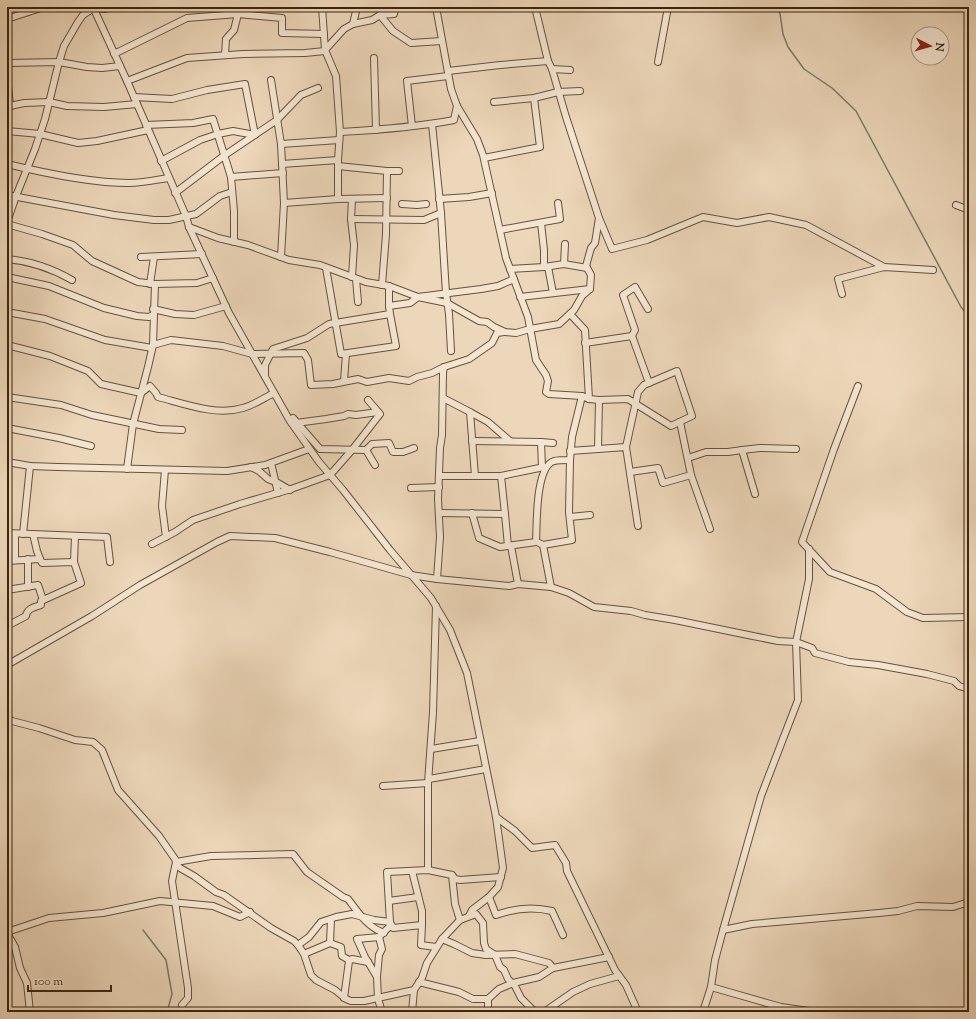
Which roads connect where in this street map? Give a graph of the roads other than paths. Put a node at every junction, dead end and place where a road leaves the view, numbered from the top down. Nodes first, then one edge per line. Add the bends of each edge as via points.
1 (44, 7) edge
2 (111, 7) edge
3 (322, 7) edge
4 (357, 7) edge
5 (395, 7) edge
6 (436, 7) edge
7 (535, 7) edge
8 (668, 7) edge
9 (93, 8) edge
10 (238, 14) junction
11 (380, 15) junction
12 (7, 19) edge
13 (354, 24) junction
14 (324, 34) junction
15 (442, 41) junction
16 (325, 51) junction
17 (114, 54) junction
18 (225, 55) junction
19 (374, 58) dead end
20 (548, 61) junction
21 (59, 62) junction
22 (658, 62) dead end
23 (7, 64) edge
24 (120, 66) junction
25 (552, 69) junction
26 (570, 70) dead end
27 (448, 74) junction
28 (7, 75) edge
29 (271, 80) dead end
30 (127, 81) junction
31 (318, 88) dead end
32 (580, 91) dead end
33 (558, 92) junction
34 (134, 98) junction
35 (534, 98) junction
36 (49, 102) junction
37 (494, 102) dead end
38 (137, 104) junction
39 (457, 106) junction
40 (277, 120) junction
41 (432, 124) junction
42 (412, 126) junction
43 (147, 128) junction
44 (376, 130) junction
45 (7, 131) edge
46 (340, 132) junction
47 (40, 134) junction
48 (218, 134) junction
49 (255, 135) junction
50 (339, 140) junction
51 (281, 144) junction
52 (225, 155) junction
53 (484, 158) junction
54 (161, 161) junction
55 (338, 163) junction
56 (7, 164) edge
57 (282, 164) junction
58 (28, 169) junction
59 (387, 171) junction
60 (399, 171) dead end
61 (283, 173) junction
62 (231, 177) junction
63 (168, 178) junction
64 (232, 192) junction
65 (175, 193) junction
66 (492, 193) junction
67 (7, 195) edge
68 (16, 196) junction
69 (386, 198) junction
70 (338, 199) junction
71 (352, 199) junction
72 (439, 199) junction
73 (284, 203) junction
74 (558, 203) dead end
75 (402, 204) dead end
76 (426, 204) dead end
77 (956, 205) dead end
78 (969, 210) edge
79 (440, 213) junction
80 (186, 216) junction
81 (599, 218) junction
82 (351, 219) junction
83 (386, 220) junction
84 (7, 223) edge
85 (541, 223) junction
86 (189, 227) junction
87 (500, 230) junction
88 (234, 242) junction
89 (565, 244) dead end
90 (202, 254) junction
91 (140, 257) dead end
92 (154, 257) junction
93 (281, 257) junction
94 (7, 259) edge
95 (564, 264) junction
96 (546, 267) junction
97 (884, 267) junction
98 (326, 268) junction
99 (587, 268) junction
100 (510, 269) junction
101 (933, 270) dead end
102 (7, 277) edge
103 (213, 278) junction
104 (354, 278) junction
105 (514, 279) junction
106 (72, 280) dead end
107 (152, 284) junction
108 (386, 285) junction
109 (590, 289) junction
110 (446, 293) junction
111 (553, 293) junction
112 (842, 294) dead end
113 (418, 297) junction
114 (520, 297) junction
115 (358, 302) dead end
116 (448, 303) junction
117 (226, 306) junction
118 (389, 306) junction
119 (648, 309) dead end
120 (7, 312) edge
121 (153, 312) junction
122 (390, 314) junction
123 (570, 314) junction
124 (335, 323) junction
125 (530, 329) junction
126 (504, 332) junction
127 (632, 336) junction
128 (586, 343) junction
129 (7, 345) edge
130 (152, 346) junction
131 (451, 351) dead end
132 (271, 353) junction
133 (252, 354) junction
134 (346, 354) junction
135 (444, 367) junction
136 (265, 376) junction
137 (344, 381) junction
138 (649, 383) junction
139 (858, 386) dead end
140 (141, 393) junction
141 (274, 393) junction
142 (582, 396) junction
143 (7, 397) edge
144 (443, 398) junction
145 (589, 399) junction
146 (278, 400) junction
147 (368, 400) dead end
148 (599, 400) junction
149 (635, 404) junction
150 (378, 412) junction
151 (470, 412) junction
152 (680, 422) junction
153 (296, 423) junction
154 (133, 424) junction
155 (7, 428) edge
156 (182, 430) dead end
157 (472, 441) junction
158 (510, 441) junction
159 (541, 442) junction
160 (553, 443) dead end
161 (91, 446) dead end
162 (626, 447) junction
163 (309, 448) junction
164 (414, 448) dead end
165 (598, 449) junction
166 (796, 449) dead end
167 (352, 450) junction
168 (366, 450) junction
169 (742, 450) junction
170 (570, 451) junction
171 (688, 458) junction
172 (570, 460) junction
173 (7, 462) edge
174 (271, 463) junction
175 (375, 465) dead end
176 (30, 466) junction
177 (251, 467) junction
178 (544, 467) junction
179 (127, 469) junction
180 (165, 470) junction
181 (630, 472) junction
182 (691, 474) junction
183 (330, 475) junction
184 (439, 476) junction
185 (476, 476) junction
186 (501, 476) junction
187 (275, 482) junction
188 (439, 487) junction
189 (411, 488) dead end
190 (290, 490) junction
191 (278, 493) junction
192 (755, 494) dead end
193 (439, 513) junction
194 (472, 513) junction
195 (505, 514) junction
196 (590, 515) dead end
197 (570, 517) junction
198 (638, 526) dead end
199 (710, 529) dead end
200 (7, 534) edge
201 (14, 534) junction
202 (23, 534) junction
203 (33, 534) junction
204 (75, 536) junction
205 (166, 537) junction
206 (536, 542) junction
207 (152, 544) dead end
208 (542, 545) junction
209 (510, 546) junction
210 (809, 549) junction
211 (28, 559) junction
212 (40, 559) junction
213 (7, 560) edge
214 (15, 560) junction
215 (74, 562) junction
216 (110, 562) dead end
217 (411, 575) junction
218 (437, 579) junction
219 (518, 584) junction
220 (28, 586) junction
221 (551, 587) junction
222 (7, 590) edge
223 (43, 600) junction
224 (436, 606) junction
225 (969, 617) edge
226 (7, 626) edge
227 (796, 642) junction
228 (7, 665) edge
229 (969, 689) edge
230 (7, 718) edge
231 (480, 741) junction
232 (431, 749) junction
233 (486, 769) junction
234 (429, 781) junction
235 (383, 786) dead end
236 (496, 817) junction
237 (176, 862) junction
238 (428, 870) junction
239 (412, 871) junction
240 (452, 875) junction
241 (501, 877) junction
242 (418, 897) junction
243 (489, 897) junction
244 (389, 901) junction
245 (174, 902) junction
246 (969, 902) edge
247 (250, 912) junction
248 (469, 916) junction
249 (362, 917) junction
250 (331, 919) junction
251 (460, 920) junction
252 (391, 923) junction
253 (422, 925) junction
254 (723, 930) junction
255 (7, 932) edge
256 (381, 935) junction
257 (563, 935) dead end
258 (442, 939) junction
259 (330, 943) junction
260 (298, 945) junction
261 (436, 948) junction
262 (304, 954) junction
263 (494, 955) junction
264 (609, 957) junction
265 (349, 960) junction
266 (368, 962) junction
267 (553, 968) junction
268 (619, 976) junction
269 (377, 977) junction
270 (420, 982) junction
271 (513, 984) junction
272 (711, 987) junction
273 (414, 990) junction
274 (344, 998) junction
275 (378, 999) junction
276 (488, 999) junction
277 (182, 1005) dead end
278 (30, 1012) edge
279 (382, 1012) edge
280 (412, 1012) edge
281 (488, 1012) edge
282 (535, 1012) edge
283 (544, 1012) edge
284 (638, 1012) edge
285 (703, 1012) edge
286 (816, 1012) edge

1 - 12 street
2 - 9 street
3 - 14 street
4 - 13 street
5 - 11 street via 394,14
6 - 15 street
7 - 20 street
8 - 22 street
9 - 17 street
9 - 21 street via 83,15 73,30
10 - 14 street via 282,18 282,33
10 - 17 street via 187,18
10 - 18 street via 234,30 226,39
11 - 13 street via 372,20
11 - 15 street via 393,31 411,44
13 - 16 street via 344,30
14 - 16 street
15 - 27 street
16 - 18 street
16 - 46 street via 336,76
17 - 24 street
18 - 30 street via 187,58
19 - 44 street
20 - 25 street
20 - 27 street via 500,65
21 - 23 street
21 - 24 street via 102,68
21 - 36 street
24 - 30 street
25 - 26 street
25 - 33 street
27 - 39 street
27 - 42 street via 407,81
28 - 36 street via 10,106
29 - 40 street
30 - 34 street
31 - 40 street via 301,95
32 - 33 street
33 - 35 street
33 - 81 street
34 - 38 street
34 - 49 street via 172,99 245,84
35 - 37 street
35 - 53 street via 540,147
36 - 38 street via 66,106 97,107
36 - 47 street
38 - 43 street
39 - 41 street via 454,120
39 - 53 street via 477,139
40 - 49 street
40 - 51 street
41 - 42 street
41 - 72 street
42 - 44 street
43 - 47 street via 97,141 78,143
43 - 48 street via 213,118
43 - 54 street
44 - 46 street
45 - 47 street
46 - 50 street
47 - 58 street
48 - 49 street via 233,131
48 - 52 street
48 - 54 street via 200,140
49 - 52 street
50 - 51 street
50 - 55 street
51 - 57 street
52 - 62 street
52 - 65 street
53 - 66 street
54 - 63 street
55 - 57 street
55 - 59 street
55 - 70 street
56 - 58 street
57 - 61 street
58 - 63 street via 68,177 129,183
58 - 68 street
59 - 60 street
59 - 69 street
61 - 62 street
61 - 73 street
62 - 64 street
63 - 65 street
64 - 80 street via 220,196 196,214
64 - 88 street
65 - 80 street
66 - 72 street
66 - 87 street
67 - 68 street
68 - 80 street via 154,220
68 - 84 street
69 - 71 street
69 - 83 street
70 - 71 street
70 - 73 street
71 - 82 street
72 - 79 street
73 - 93 street
74 - 85 street via 560,220
75 - 76 street
77 - 78 street
79 - 83 street via 424,220
79 - 110 street
80 - 86 street
81 - 97 street via 612,249 647,240 703,217 737,223 769,217 806,225
81 - 99 street
82 - 83 street
82 - 104 street
83 - 108 street
84 - 107 street via 73,245 102,266 130,279
85 - 87 street
85 - 96 street
86 - 88 street
86 - 90 street
87 - 100 street
88 - 93 street
89 - 95 street
90 - 92 street
90 - 103 street
91 - 92 street
92 - 107 street
93 - 98 street
94 - 106 street via 44,266
95 - 96 street
95 - 99 street
96 - 100 street
96 - 111 street
97 - 101 street
97 - 112 street via 838,279
98 - 104 street
98 - 124 street
99 - 109 street via 591,274
100 - 105 street
102 - 121 street via 49,286 104,308 137,316 149,317
103 - 107 street via 197,283
103 - 117 street
104 - 108 street
104 - 115 street
105 - 110 street via 498,286
105 - 114 street
107 - 121 street
108 - 113 street
108 - 118 street
109 - 111 street
109 - 123 street
110 - 113 street
110 - 116 street
111 - 114 street
113 - 116 street
113 - 118 street via 410,304
114 - 125 street
116 - 126 street
116 - 131 street
117 - 121 street via 194,315
117 - 133 street
118 - 122 street
119 - 127 street via 635,287 623,295 635,330
120 - 130 street via 50,320 105,340
121 - 130 street
122 - 124 street
122 - 134 street via 396,346
123 - 125 street via 559,324
123 - 128 street via 585,330
124 - 132 street via 307,338 273,349
124 - 134 street via 341,354
125 - 126 street via 516,333
125 - 142 street via 536,360 548,381 546,392
126 - 135 street via 497,333 492,343 469,358
127 - 128 street
127 - 138 street
128 - 145 street
129 - 140 street via 50,356 88,371 101,384
130 - 133 street via 171,340 223,346
130 - 140 street
132 - 133 street
132 - 136 street via 265,365
132 - 137 street via 304,352 308,360 311,386
133 - 136 street
134 - 137 street
135 - 137 street via 409,381 388,378 367,382 358,379
135 - 144 street
136 - 141 street
138 - 149 street via 638,392
138 - 152 street via 677,371 692,416
139 - 210 street via 802,542
140 - 141 street via 150,386 158,397 221,411 244,408
140 - 154 street
141 - 146 street
142 - 145 street
142 - 170 street
143 - 154 street via 61,404 92,415
144 - 151 street
144 - 184 street
145 - 148 street
146 - 153 street
146 - 163 street
147 - 150 street
148 - 149 street via 628,399
148 - 165 street
149 - 152 street via 671,426
149 - 162 street
150 - 153 street via 348,414
150 - 167 street via 380,414
151 - 157 street
151 - 158 street via 488,422
152 - 171 street
153 - 167 street via 320,449
154 - 156 street
154 - 179 street
155 - 161 street
157 - 158 street
157 - 185 street
158 - 159 street
159 - 160 street
159 - 178 street
162 - 165 street
162 - 181 street
163 - 174 street
163 - 183 street
164 - 168 street via 393,452 389,443 372,444
165 - 170 street
166 - 169 street
167 - 168 street
167 - 183 street
168 - 175 street
169 - 171 street via 706,452
169 - 192 street
170 - 172 street
171 - 182 street
172 - 178 street via 553,461
172 - 197 street
173 - 176 street
174 - 177 street
174 - 187 street
176 - 179 street
176 - 202 street
177 - 180 street via 227,471
177 - 187 street
178 - 186 street
178 - 206 street via 539,488
179 - 180 street
180 - 205 street via 162,506
181 - 182 street via 658,468 663,483
181 - 198 street
182 - 199 street
183 - 190 street
183 - 217 street
184 - 185 street
184 - 188 street
185 - 186 street
186 - 195 street
187 - 190 street
187 - 191 street
188 - 189 street
188 - 193 street
190 - 191 street
191 - 205 street via 193,520
193 - 194 street
193 - 218 street
194 - 195 street
194 - 209 street via 479,538 500,547
195 - 209 street
196 - 197 street
197 - 208 street via 572,540
200 - 201 street
201 - 202 street
201 - 214 street
202 - 203 street
203 - 204 street
203 - 212 street
204 - 215 street
204 - 216 street via 107,537
205 - 207 street
206 - 208 street
206 - 209 street
208 - 221 street
209 - 219 street
210 - 225 street via 830,572 876,589 907,612 923,618
210 - 227 street via 809,579
211 - 212 street
211 - 214 street
211 - 220 street
212 - 215 street via 42,564
213 - 214 street
215 - 223 street via 80,583
217 - 218 street
217 - 224 street
217 - 228 street via 275,538 230,536 140,585
218 - 219 street via 509,586
219 - 221 street
220 - 222 street
220 - 223 street via 38,585
221 - 227 street via 569,593 594,608 631,611
223 - 226 street via 41,605 31,608 26,616
224 - 231 street via 450,630 467,673
224 - 232 street
227 - 229 street via 812,648 815,653 849,662 927,674 954,681 958,686
227 - 254 street via 798,700 761,796
230 - 237 street via 12,722 75,740 93,742 102,750 118,790 159,836
231 - 232 street
231 - 233 street
232 - 234 street
233 - 234 street
233 - 236 street
234 - 235 street
234 - 238 street
236 - 241 street via 503,868
236 - 264 street via 532,848 555,845 566,863 567,871
237 - 245 street via 172,881
237 - 247 street via 183,870
237 - 249 street via 211,856 293,854 307,872 348,899
238 - 239 street
238 - 240 street
239 - 242 street
239 - 244 street via 387,872
240 - 241 street via 460,880
240 - 251 street via 455,904
241 - 243 street via 498,887
242 - 244 street
242 - 253 street
243 - 248 street via 472,910
243 - 257 street via 496,915 522,908 552,911
244 - 252 street
245 - 247 street via 213,906 240,917
245 - 255 street via 160,901 103,913 49,918
245 - 277 street via 188,988 188,998
246 - 254 street via 953,907 917,906 898,911 752,924
247 - 260 street
248 - 251 street
248 - 263 street via 476,914 482,921 486,949
249 - 250 street via 352,914
249 - 252 street
249 - 256 street
250 - 259 street
250 - 260 street via 321,922 309,937
251 - 258 street
252 - 253 street via 393,928
252 - 256 street
253 - 261 street via 421,945
254 - 272 street
255 - 278 street via 27,983
256 - 266 street via 357,939
256 - 269 street via 382,949
258 - 261 street
258 - 263 street via 472,953
259 - 262 street
259 - 265 street via 341,947 342,956
260 - 262 street
261 - 270 street via 426,964
262 - 274 street via 311,975
263 - 267 street via 515,954 549,963
263 - 271 street
264 - 267 street
264 - 268 street
265 - 266 street
265 - 274 street
266 - 269 street
267 - 271 street via 539,977
268 - 283 street via 573,992
268 - 284 street
269 - 275 street
270 - 273 street
270 - 276 street via 459,992 473,999
271 - 276 street via 499,989
271 - 282 street via 521,998
272 - 285 street
272 - 286 street via 781,1007
273 - 275 street
273 - 280 street
274 - 275 street via 357,1002
275 - 279 street
276 - 281 street

